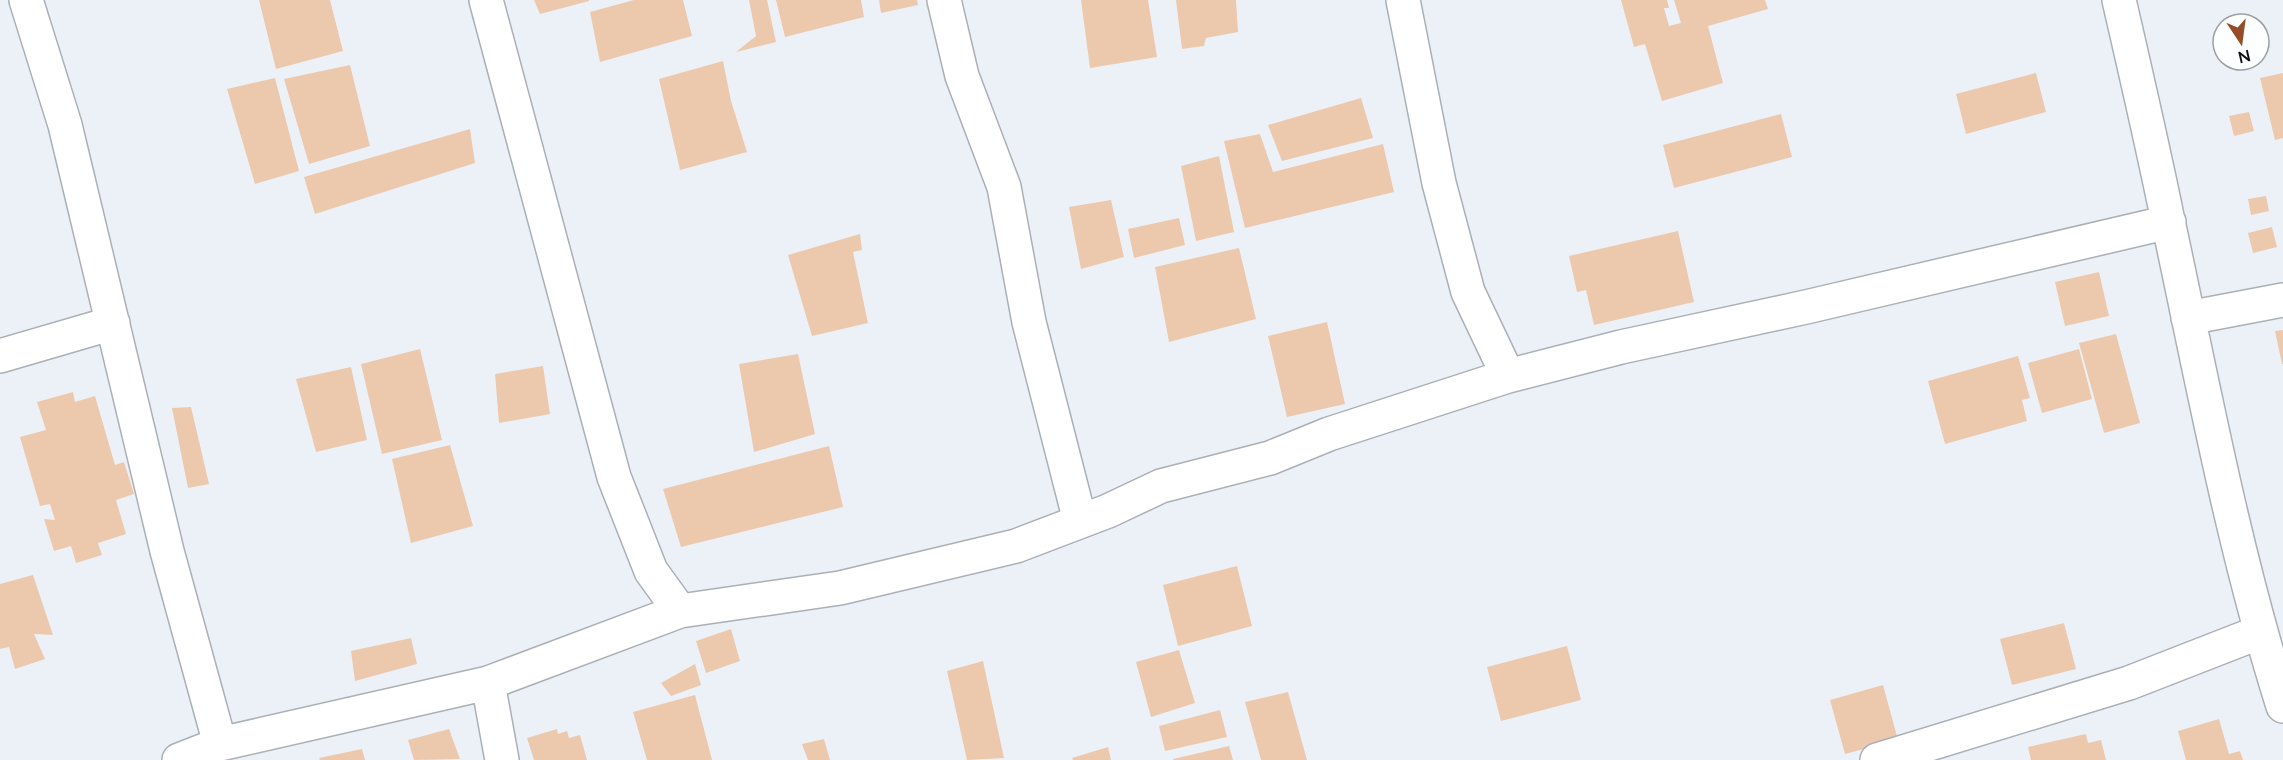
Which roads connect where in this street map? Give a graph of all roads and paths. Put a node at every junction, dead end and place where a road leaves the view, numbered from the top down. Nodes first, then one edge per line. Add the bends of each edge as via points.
1 (26, 0) edge
2 (486, 0) edge
3 (944, 0) edge
4 (1402, 0) edge
5 (2119, 0) edge
6 (2169, 222) junction
7 (2283, 300) edge
8 (2188, 318) junction
9 (113, 323) junction
10 (0, 356) edge
11 (1508, 376) junction
12 (1080, 521) junction
13 (680, 611) junction
14 (2260, 632) junction
15 (488, 683) junction
16 (2283, 706) edge
17 (220, 744) junction
18 (179, 760) edge
19 (502, 760) edge
20 (1876, 760) edge

1 - 9 street via 65,125
2 - 13 street via 614,477 651,571
3 - 12 street via 962,76 1004,187 1029,322
4 - 11 street via 1439,183 1468,292
5 - 6 street
6 - 8 street
6 - 11 street
7 - 8 street
8 - 14 street
9 - 10 street
9 - 17 street via 167,551
11 - 12 street via 1329,434 1270,458 1161,486
12 - 13 street via 1016,546 840,588
13 - 15 street
14 - 16 street
14 - 20 street via 2129,683
15 - 17 street
15 - 19 street
17 - 18 street

